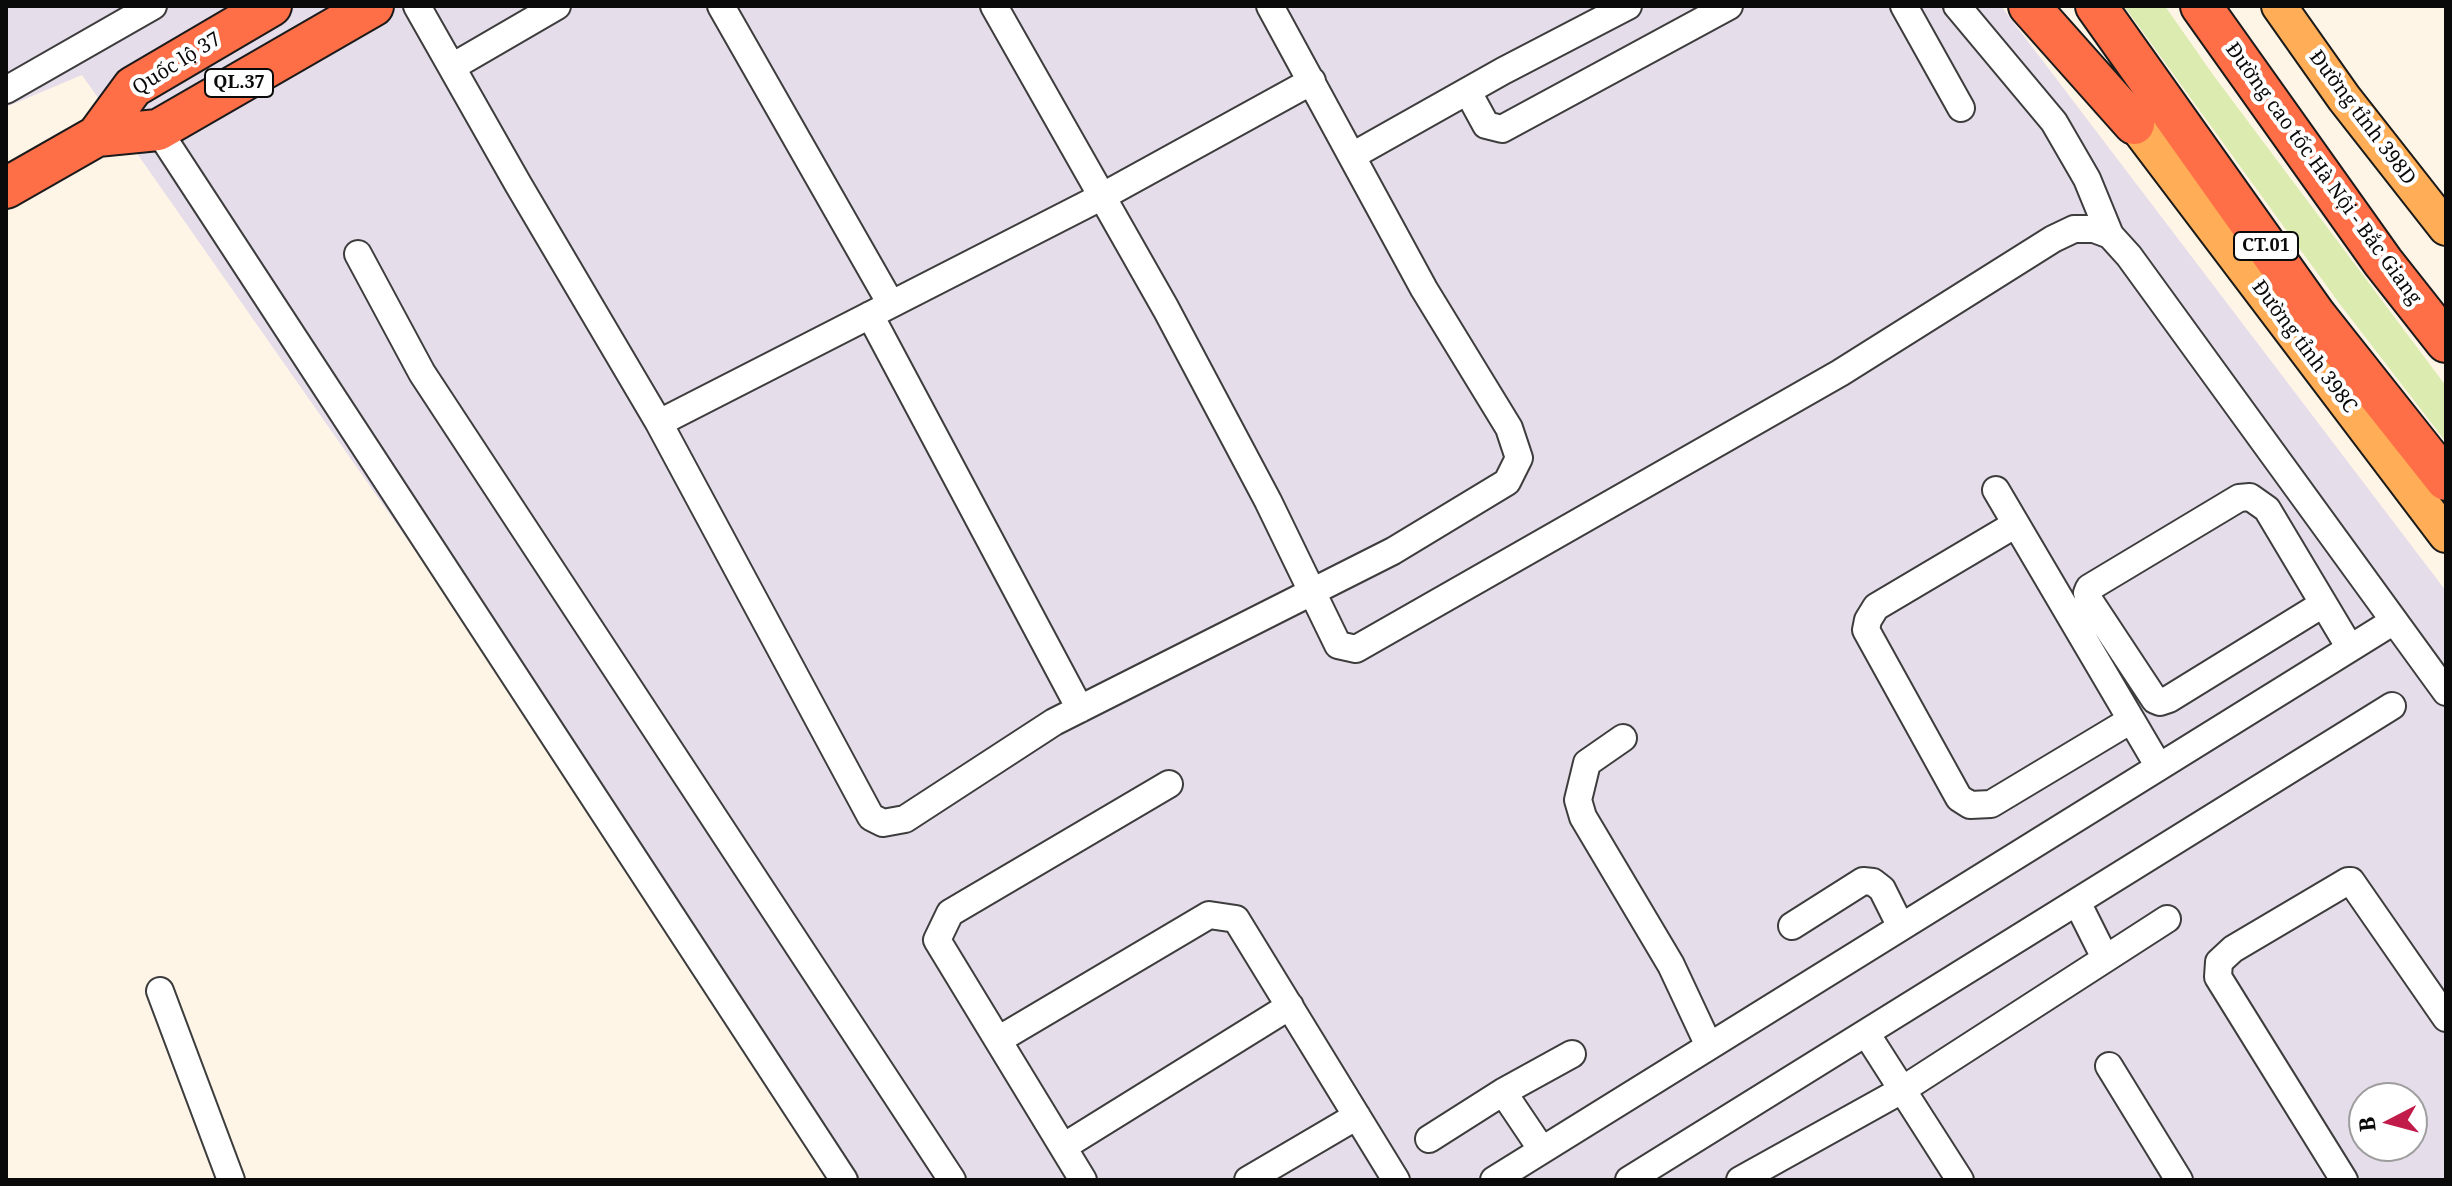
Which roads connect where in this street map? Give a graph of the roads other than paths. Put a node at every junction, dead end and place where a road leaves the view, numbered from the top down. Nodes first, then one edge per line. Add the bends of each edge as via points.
1 (153, 6) edge
2 (271, 6) edge
3 (373, 6) edge
4 (417, 6) edge
5 (557, 6) edge
6 (721, 6) edge
7 (994, 6) edge
8 (1628, 6) edge
9 (1729, 6) edge
10 (1904, 6) edge
11 (1957, 6) edge
12 (2029, 6) edge
13 (2047, 6) edge
14 (2096, 6) edge
15 (2201, 6) edge
16 (2279, 6) edge
17 (2296, 6) edge
18 (1273, 7) edge
19 (122, 14) edge
20 (452, 67) junction
21 (1312, 81) junction
22 (133, 87) junction
23 (6, 90) edge
24 (1468, 92) junction
25 (1961, 108) dead end
26 (2134, 124) junction
27 (158, 130) junction
28 (97, 136) junction
29 (1352, 156) junction
30 (2394, 163) junction
31 (6, 188) edge
32 (1103, 196) junction
33 (2446, 228) edge
34 (2110, 235) junction
35 (358, 254) dead end
36 (880, 310) junction
37 (2446, 342) edge
38 (659, 423) junction
39 (2446, 480) edge
40 (1996, 490) dead end
41 (2016, 524) junction
42 (2446, 535) edge
43 (1311, 592) junction
44 (2323, 604) junction
45 (2394, 621) junction
46 (2350, 648) junction
47 (2446, 692) edge
48 (2392, 706) dead end
49 (1080, 709) junction
50 (2131, 720) junction
51 (1623, 738) dead end
52 (2159, 767) junction
53 (1169, 784) dead end
54 (2077, 902) junction
55 (2167, 919) dead end
56 (1792, 926) dead end
57 (1901, 927) junction
58 (2105, 958) junction
59 (160, 991) dead end
60 (1290, 1006) junction
61 (2446, 1018) edge
62 (1866, 1033) junction
63 (998, 1040) junction
64 (1709, 1046) junction
65 (1572, 1054) dead end
66 (2109, 1066) dead end
67 (1902, 1090) junction
68 (1503, 1092) junction
69 (1357, 1116) junction
70 (1429, 1139) dead end
71 (1063, 1147) junction
72 (1542, 1150) junction
73 (231, 1180) edge
74 (844, 1180) edge
75 (952, 1180) edge
76 (1083, 1180) edge
77 (1248, 1180) edge
78 (1396, 1180) edge
79 (1494, 1180) edge
80 (1629, 1180) edge
81 (1740, 1180) edge
82 (1960, 1180) edge
83 (2179, 1180) edge
84 (2344, 1180) edge

1 - 19 street
2 - 22 highway, Quốc lộ 37 / QL.37
3 - 27 highway, Quốc lộ 37 / QL.37
4 - 20 street
5 - 20 street
6 - 36 street
7 - 32 street
8 - 24 street
9 - 24 street via 1502,129 1486,125
10 - 25 street
11 - 34 street via 2054,122 2087,179
12 - 26 highway
13 - 26 main road, Đường tỉnh 398C
14 - 39 highway, CT.01 via 2316,316
15 - 37 highway, Đường cao tốc Hà Nội - Bắc Giang
16 - 30 main road, Đường tỉnh 398D
17 - 30 main road
18 - 21 street
19 - 23 street
20 - 38 street
21 - 29 street
21 - 32 street
22 - 27 highway
22 - 28 highway, Quốc lộ 37 / QL.37
24 - 29 street
26 - 42 main road, Đường tỉnh 398C
27 - 28 highway, Quốc lộ 37 / QL.37
27 - 74 street
28 - 31 highway, Quốc lộ 37 / QL.37
29 - 43 street via 1424,289 1509,428 1519,458 1507,482 1393,551
30 - 33 main road, Đường tỉnh 398D
32 - 36 street
32 - 43 street
34 - 43 street via 2074,229 2053,239 1840,373 1356,649 1338,645
34 - 45 street
35 - 75 street via 422,373
36 - 38 street
36 - 49 street
38 - 49 street via 871,817 883,823 905,819
40 - 41 street
41 - 50 street
41 - 50 street via 1876,607 1868,620 1866,630 1959,798 1970,805 1991,804
43 - 49 street
44 - 44 street via 2160,702 2087,593 2239,498 2250,497 2267,509
44 - 46 street
45 - 46 street
45 - 47 street
46 - 52 street
48 - 54 street
50 - 52 street
51 - 64 street via 1587,763 1578,800 1671,965
52 - 57 street
53 - 63 street via 950,913 937,940
54 - 58 street
54 - 62 street
55 - 58 street
56 - 57 street via 1863,881 1882,889
57 - 64 street
58 - 67 street
59 - 73 street
60 - 63 street via 1236,919 1209,915
60 - 69 street
60 - 71 street
61 - 84 street via 2351,881 2219,962 2218,977
62 - 67 street
62 - 80 street
63 - 71 street
64 - 72 street
65 - 68 street
66 - 83 street
67 - 81 street
67 - 82 street
68 - 70 street
68 - 72 street
69 - 77 street
69 - 78 street
71 - 76 street
72 - 79 street

